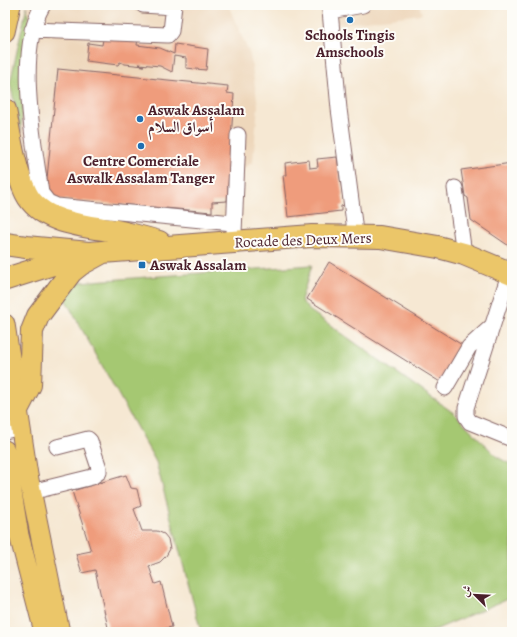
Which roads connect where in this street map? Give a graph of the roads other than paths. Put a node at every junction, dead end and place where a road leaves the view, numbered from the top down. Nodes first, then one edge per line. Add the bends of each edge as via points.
1 (11, 5) edge
2 (43, 5) edge
3 (143, 5) edge
4 (363, 5) edge
5 (174, 6) edge
6 (330, 8) edge
7 (32, 30) junction
8 (5, 32) edge
9 (5, 110) edge
10 (238, 135) dead end
11 (455, 188) dead end
12 (233, 233) junction
13 (354, 236) junction
14 (5, 245) edge
15 (174, 246) junction
16 (97, 252) junction
17 (464, 254) junction
18 (511, 270) edge
19 (6, 279) edge
20 (5, 324) edge
21 (492, 326) junction
22 (445, 388) dead end
23 (14, 422) edge
24 (511, 436) edge
25 (57, 447) dead end
26 (5, 450) edge
27 (31, 492) junction
28 (44, 632) edge
29 (60, 632) edge

1 - 8 main road
2 - 7 street
3 - 5 street
4 - 6 street
5 - 7 street via 171,31 168,35
6 - 13 street
7 - 12 street via 29,63 30,107 41,193 44,199 56,206
9 - 15 highway via 24,187 36,206 65,221
10 - 12 street
11 - 17 street
12 - 13 highway, Rocade des Deux Mers
12 - 15 highway, Rocade des Deux Mers
13 - 17 highway, Rocade des Deux Mers via 412,242
14 - 16 highway, Rocade des Deux Mers
14 - 19 highway, Rocade des Deux Mers via 11,258 11,267
15 - 16 highway, Rocade des Deux Mers
16 - 19 highway, Rocade des Deux Mers
16 - 23 highway via 71,272 38,316 32,331 30,385
17 - 18 highway, Rocade des Deux Mers
18 - 21 street
20 - 23 main road
21 - 22 street via 469,347
21 - 24 street via 467,400 466,416 470,422
23 - 27 main road
25 - 27 street via 88,439 99,472 92,477
26 - 28 main road via 19,535
27 - 29 main road

